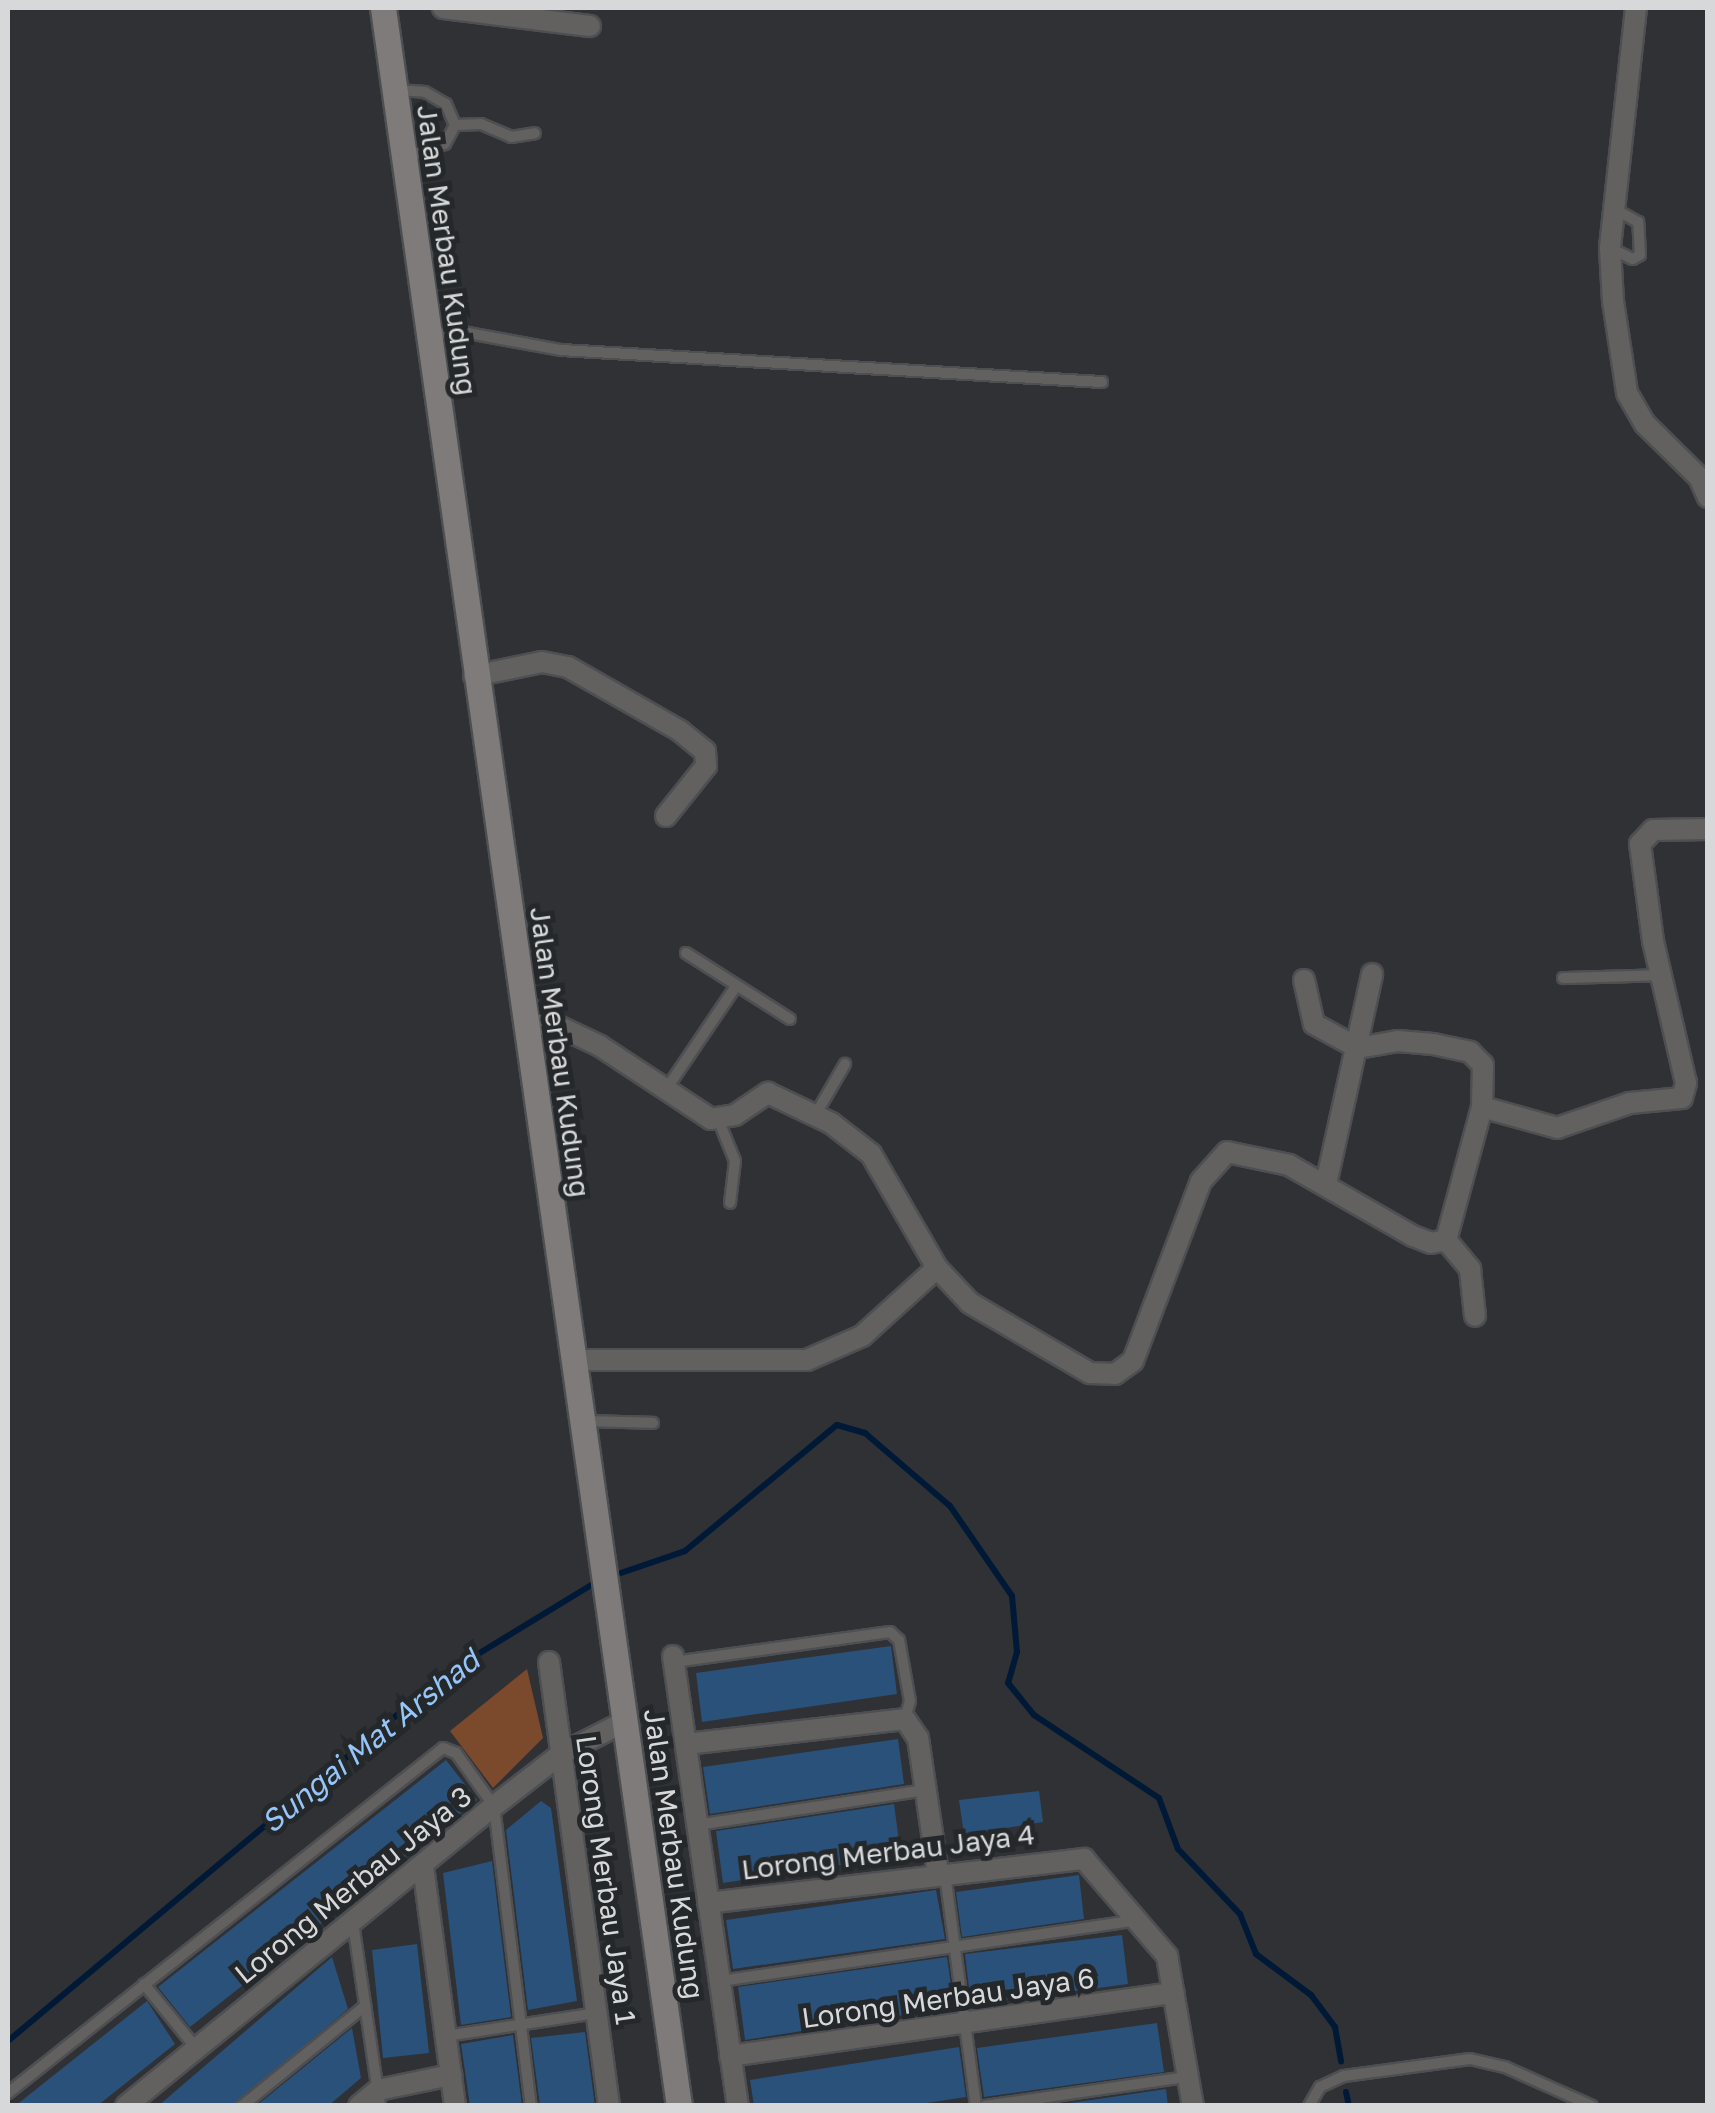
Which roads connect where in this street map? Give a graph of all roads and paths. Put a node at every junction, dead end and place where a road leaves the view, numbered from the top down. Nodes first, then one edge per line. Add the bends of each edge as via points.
1 (383, 8) edge
2 (443, 8) edge
3 (1636, 8) edge
4 (590, 26) dead end
5 (395, 90) junction
6 (456, 125) junction
7 (535, 133) dead end
8 (404, 158) junction
9 (1615, 210) junction
10 (1610, 248) junction
11 (429, 334) junction
12 (1102, 382) dead end
13 (1708, 497) edge
14 (474, 676) junction
15 (666, 816) dead end
16 (1708, 829) edge
17 (686, 953) dead end
18 (1372, 974) dead end
19 (1662, 975) junction
20 (1563, 978) dead end
21 (1304, 980) dead end
22 (736, 986) junction
23 (790, 1019) dead end
24 (526, 1026) junction
25 (1358, 1048) junction
26 (845, 1064) dead end
27 (664, 1092) junction
28 (1482, 1107) junction
29 (816, 1114) junction
30 (717, 1118) junction
31 (1326, 1184) junction
32 (730, 1203) dead end
33 (1446, 1240) junction
34 (937, 1268) junction
35 (1475, 1316) dead end
36 (573, 1360) junction
37 (582, 1421) junction
38 (653, 1423) dead end
39 (674, 1659) joint
40 (549, 1662) dead end
41 (904, 1719) junction
42 (624, 1722) junction
43 (686, 1744) junction
44 (562, 1754) junction
45 (926, 1790) junction
46 (494, 1806) junction
47 (698, 1825) junction
48 (423, 1866) junction
49 (942, 1874) junction
50 (708, 1903) junction
51 (1140, 1920) junction
52 (353, 1922) junction
53 (955, 1950) junction
54 (720, 1981) junction
55 (144, 1984) junction
56 (1174, 1993) junction
57 (365, 2006) junction
58 (597, 2013) junction
59 (520, 2025) junction
60 (966, 2026) junction
61 (446, 2036) junction
62 (196, 2049) junction
63 (730, 2056) junction
64 (450, 2075) junction
65 (1188, 2077) junction
66 (8, 2093) edge
67 (379, 2098) edge
68 (126, 2106) edge
69 (242, 2106) edge
70 (360, 2106) edge
71 (455, 2106) edge
72 (531, 2106) edge
73 (609, 2106) edge
74 (679, 2106) edge
75 (738, 2106) edge
76 (976, 2106) edge
77 (986, 2106) edge
78 (1193, 2106) edge
79 (1310, 2106) edge
80 (1592, 2106) edge

1 - 5 main road, Jalan Merbau Kudung
2 - 4 street
3 - 9 street
5 - 6 lane via 424,92 446,104
5 - 8 main road, Jalan Merbau Kudung
6 - 7 lane via 481,124 511,137
6 - 8 lane via 446,144
8 - 11 main road, Jalan Merbau Kudung
9 - 10 street
9 - 10 lane via 1638,222 1640,256
10 - 13 street via 1628,393 1645,424 1700,478
11 - 12 lane via 468,333 581,351
11 - 14 main road, Jalan Merbau Kudung
14 - 15 street via 542,662 568,667 647,708 705,751 706,766
14 - 24 main road, Jalan Merbau Kudung
16 - 19 street via 1654,830 1640,844
17 - 22 lane
18 - 25 street
19 - 20 lane
19 - 28 street via 1686,1083 1682,1098 1630,1103 1557,1128
21 - 25 street via 1314,1024
22 - 23 lane
22 - 27 lane
24 - 27 street via 556,1026 600,1046
24 - 36 main road, Jalan Merbau Kudung
25 - 28 street via 1398,1041 1470,1052 1488,1080
25 - 31 street
26 - 29 lane
27 - 30 street
28 - 33 street
29 - 30 street via 768,1092 735,1116
29 - 34 street via 871,1154
30 - 32 lane via 735,1161
31 - 33 street via 1413,1236 1431,1244
31 - 34 street via 1255,1153 1226,1152 1211,1162 1134,1361 1116,1374 1090,1373 1054,1354 970,1303
33 - 35 street via 1470,1270
34 - 36 street via 862,1336 807,1360
36 - 37 main road, Jalan Merbau Kudung
37 - 38 lane
37 - 42 main road, Jalan Merbau Kudung
39 - 41 lane via 890,1632 899,1640 910,1701
39 - 43 street
40 - 44 street, Lorong Merbau Jaya 1
41 - 43 street
41 - 45 street via 918,1738
42 - 44 street, Lorong Merbau Jaya 3
42 - 74 main road, Jalan Merbau Kudung
43 - 47 street
44 - 46 street, Lorong Merbau Jaya 3
44 - 58 street, Lorong Merbau Jaya 1
45 - 47 lane
45 - 49 street
46 - 48 street, Lorong Merbau Jaya 3
46 - 55 lane via 456,1754 435,1751
46 - 59 lane
47 - 50 street
48 - 52 street, Lorong Merbau Jaya 3
48 - 61 street
49 - 50 street, Lorong Merbau Jaya 4
49 - 51 street, Lorong Merbau Jaya 4 via 1074,1857 1094,1865
49 - 53 lane
50 - 54 street
51 - 53 lane
51 - 56 street via 1168,1956
52 - 57 lane
52 - 62 street, Lorong Merbau Jaya 3
53 - 54 lane
53 - 60 lane
54 - 63 street
55 - 62 lane
55 - 66 lane
56 - 60 street, Lorong Merbau Jaya 6
56 - 65 street
57 - 67 lane
57 - 69 lane
58 - 59 lane
58 - 73 street, Lorong Merbau Jaya 1
59 - 61 lane
59 - 72 lane
60 - 63 street, Lorong Merbau Jaya 6
60 - 76 lane
61 - 64 street
62 - 68 street, Lorong Merbau Jaya 3
63 - 75 street
64 - 67 street
64 - 71 street
65 - 77 lane
65 - 78 street
67 - 70 street
79 - 80 lane via 1320,2087 1344,2076 1470,2059 1505,2067

